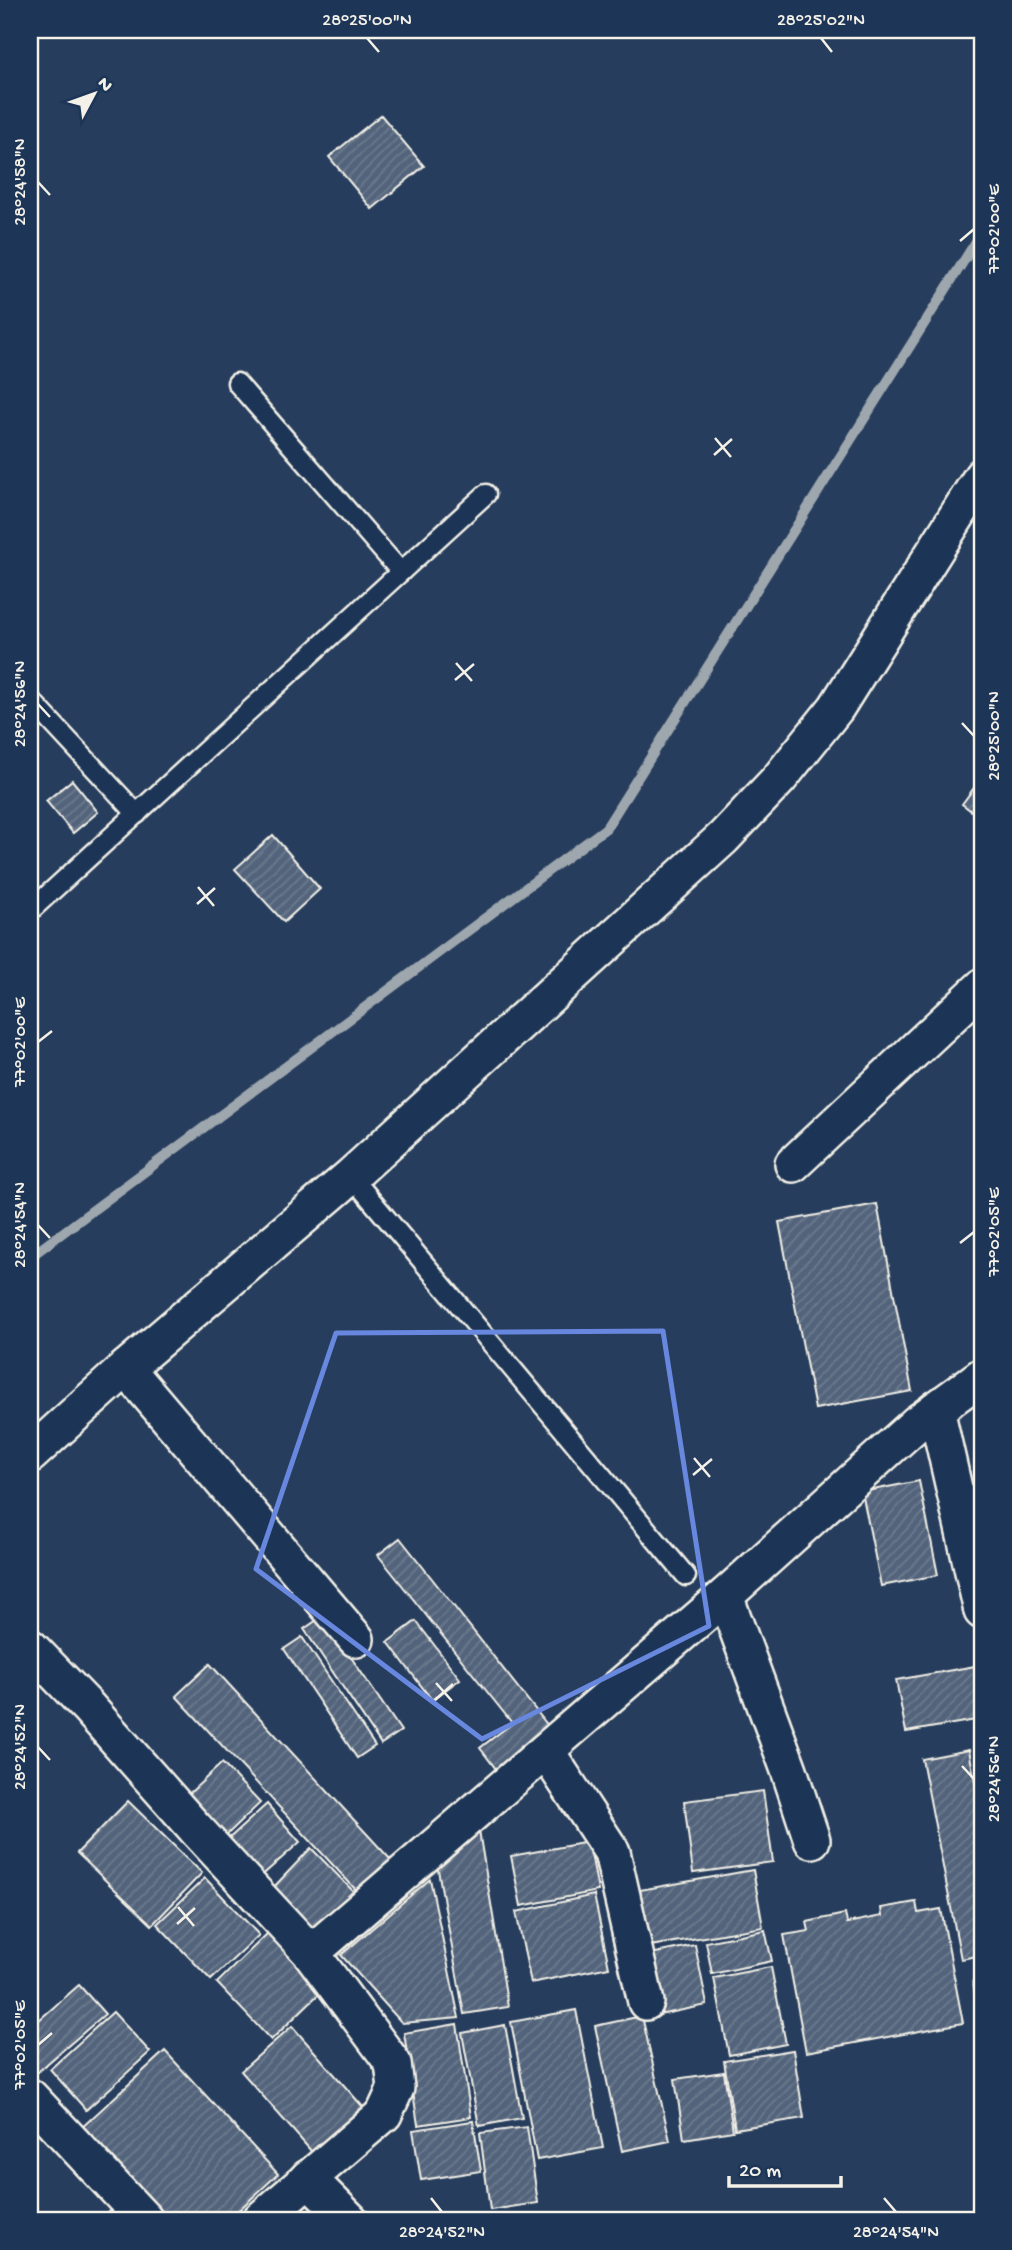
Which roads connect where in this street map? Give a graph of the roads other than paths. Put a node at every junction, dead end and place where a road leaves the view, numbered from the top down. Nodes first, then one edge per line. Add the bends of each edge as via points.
1 (237, 383) dead end
2 (982, 476) edge
3 (486, 494) dead end
4 (401, 572) junction
5 (30, 699) edge
6 (137, 814) junction
7 (30, 911) edge
8 (982, 987) edge
9 (793, 1164) dead end
10 (351, 1176) junction
11 (126, 1368) junction
12 (982, 1376) edge
13 (936, 1409) junction
14 (30, 1455) edge
15 (686, 1576) dead end
16 (725, 1596) junction
17 (982, 1612) edge
18 (356, 1639) dead end
19 (30, 1647) edge
20 (546, 1751) junction
21 (812, 1840) dead end
22 (311, 1953) junction
23 (646, 2002) dead end
24 (30, 2097) edge
25 (308, 2178) junction
26 (145, 2220) edge
27 (260, 2220) edge
28 (350, 2220) edge

1 - 4 lane
2 - 10 street via 836,708 779,779 723,838
3 - 4 lane
4 - 6 lane
5 - 6 lane
6 - 7 lane
8 - 9 street
10 - 11 street
10 - 15 lane
11 - 14 street
11 - 18 street
12 - 13 street
13 - 16 street
13 - 17 street
16 - 20 street
16 - 21 street
19 - 22 street
20 - 22 street
20 - 23 street via 612,1852
22 - 25 street via 393,2063 396,2088 384,2115
24 - 26 street
25 - 27 street
25 - 28 street

